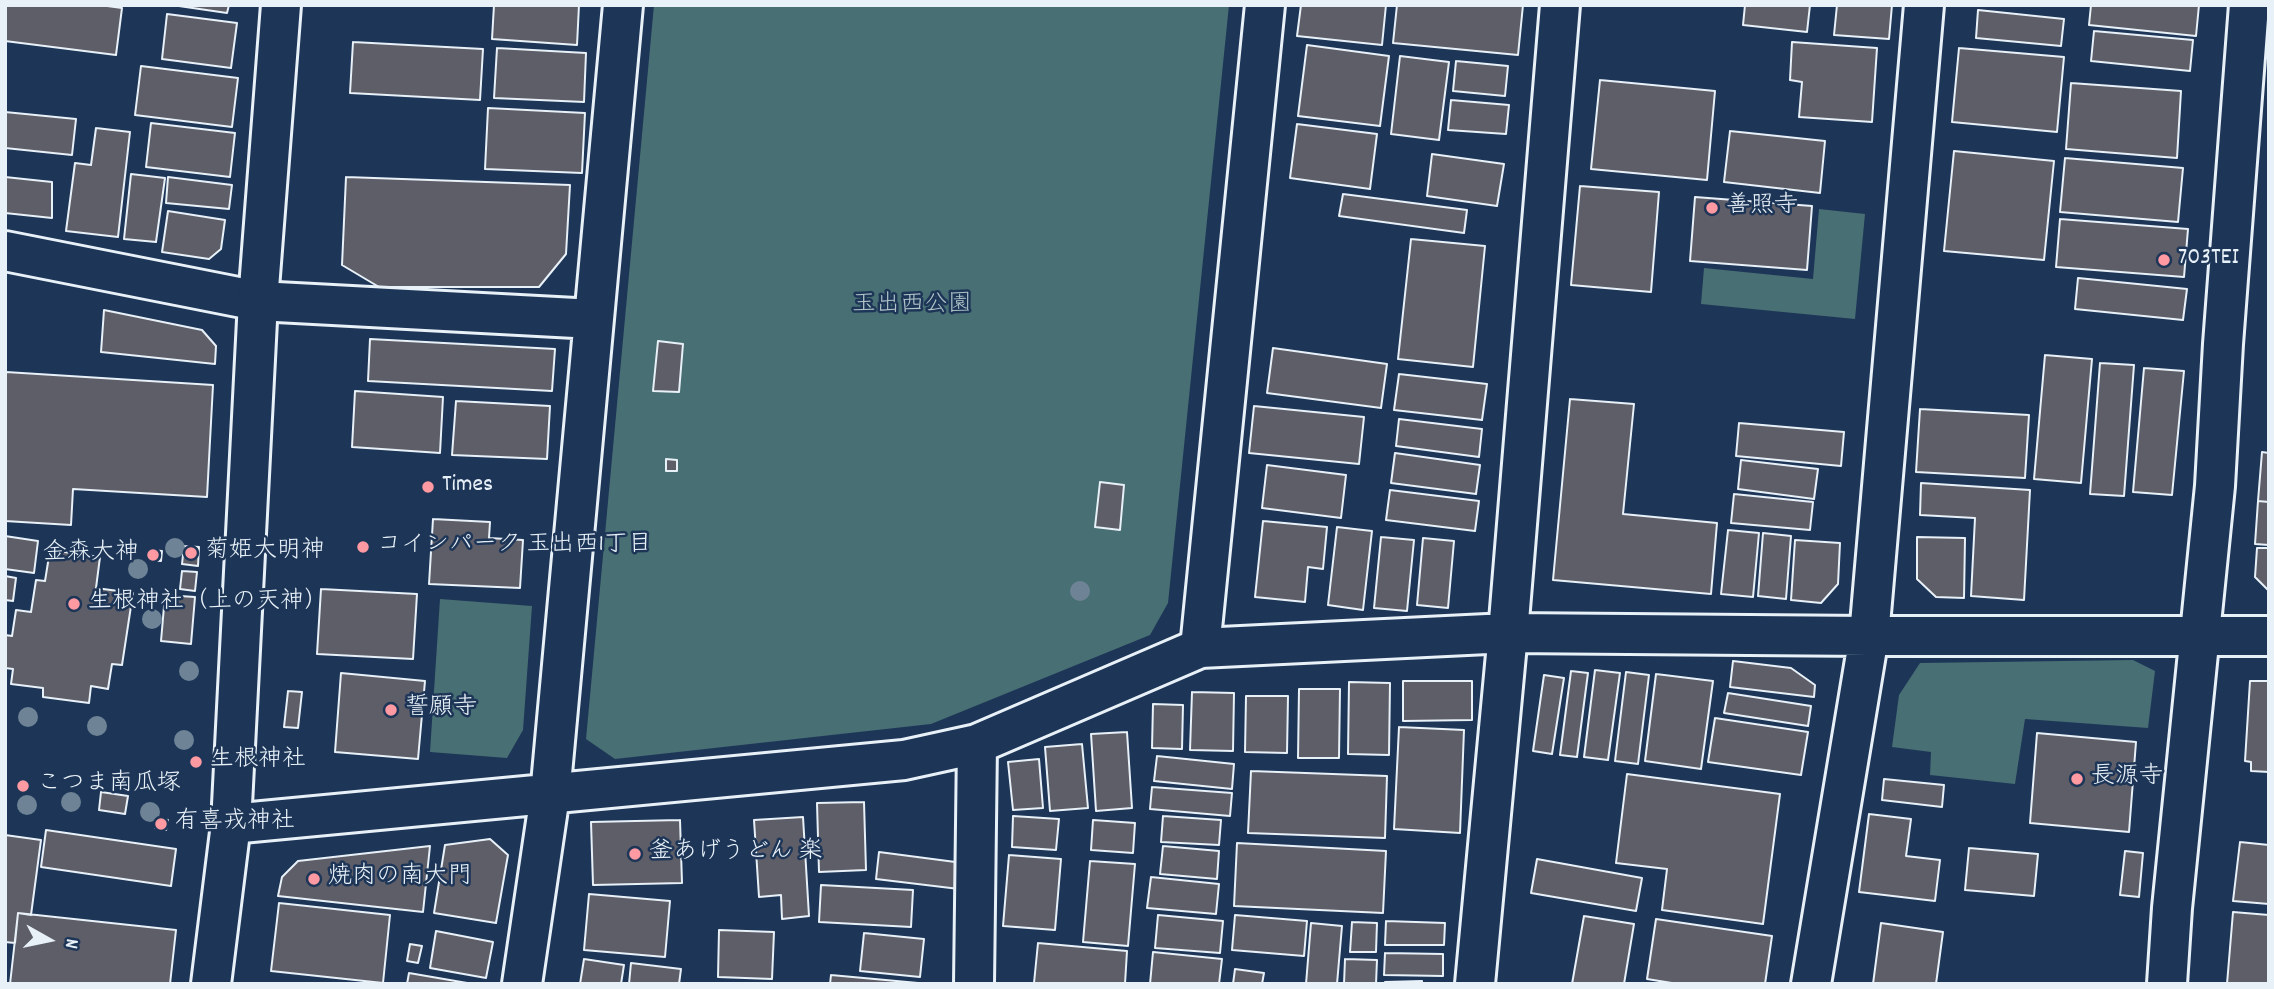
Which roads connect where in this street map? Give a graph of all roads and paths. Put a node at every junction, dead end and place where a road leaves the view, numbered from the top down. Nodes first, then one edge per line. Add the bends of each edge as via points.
1 (281, 5) edge
2 (623, 5) edge
3 (1265, 5) edge
4 (1560, 5) edge
5 (1924, 5) edge
6 (2249, 5) edge
7 (5, 251) edge
8 (258, 301) junction
9 (594, 319) junction
10 (1508, 633) junction
11 (2200, 635) junction
12 (1869, 636) junction
13 (2269, 636) edge
14 (1200, 649) junction
15 (977, 744) junction
16 (550, 795) junction
17 (231, 824) junction
18 (211, 984) edge
19 (522, 984) edge
20 (974, 984) edge
21 (1475, 984) edge
22 (1811, 984) edge
23 (2167, 984) edge

1 - 8 street
2 - 9 street
3 - 14 street
4 - 10 street
5 - 12 street
6 - 11 street
7 - 8 street
8 - 9 street
8 - 17 street
9 - 16 street
10 - 12 street
10 - 14 street
10 - 21 street
11 - 12 street
11 - 13 street
11 - 23 street
12 - 22 street
14 - 15 street
15 - 16 street via 904,760
15 - 20 street
16 - 17 street
16 - 19 street
17 - 18 street

